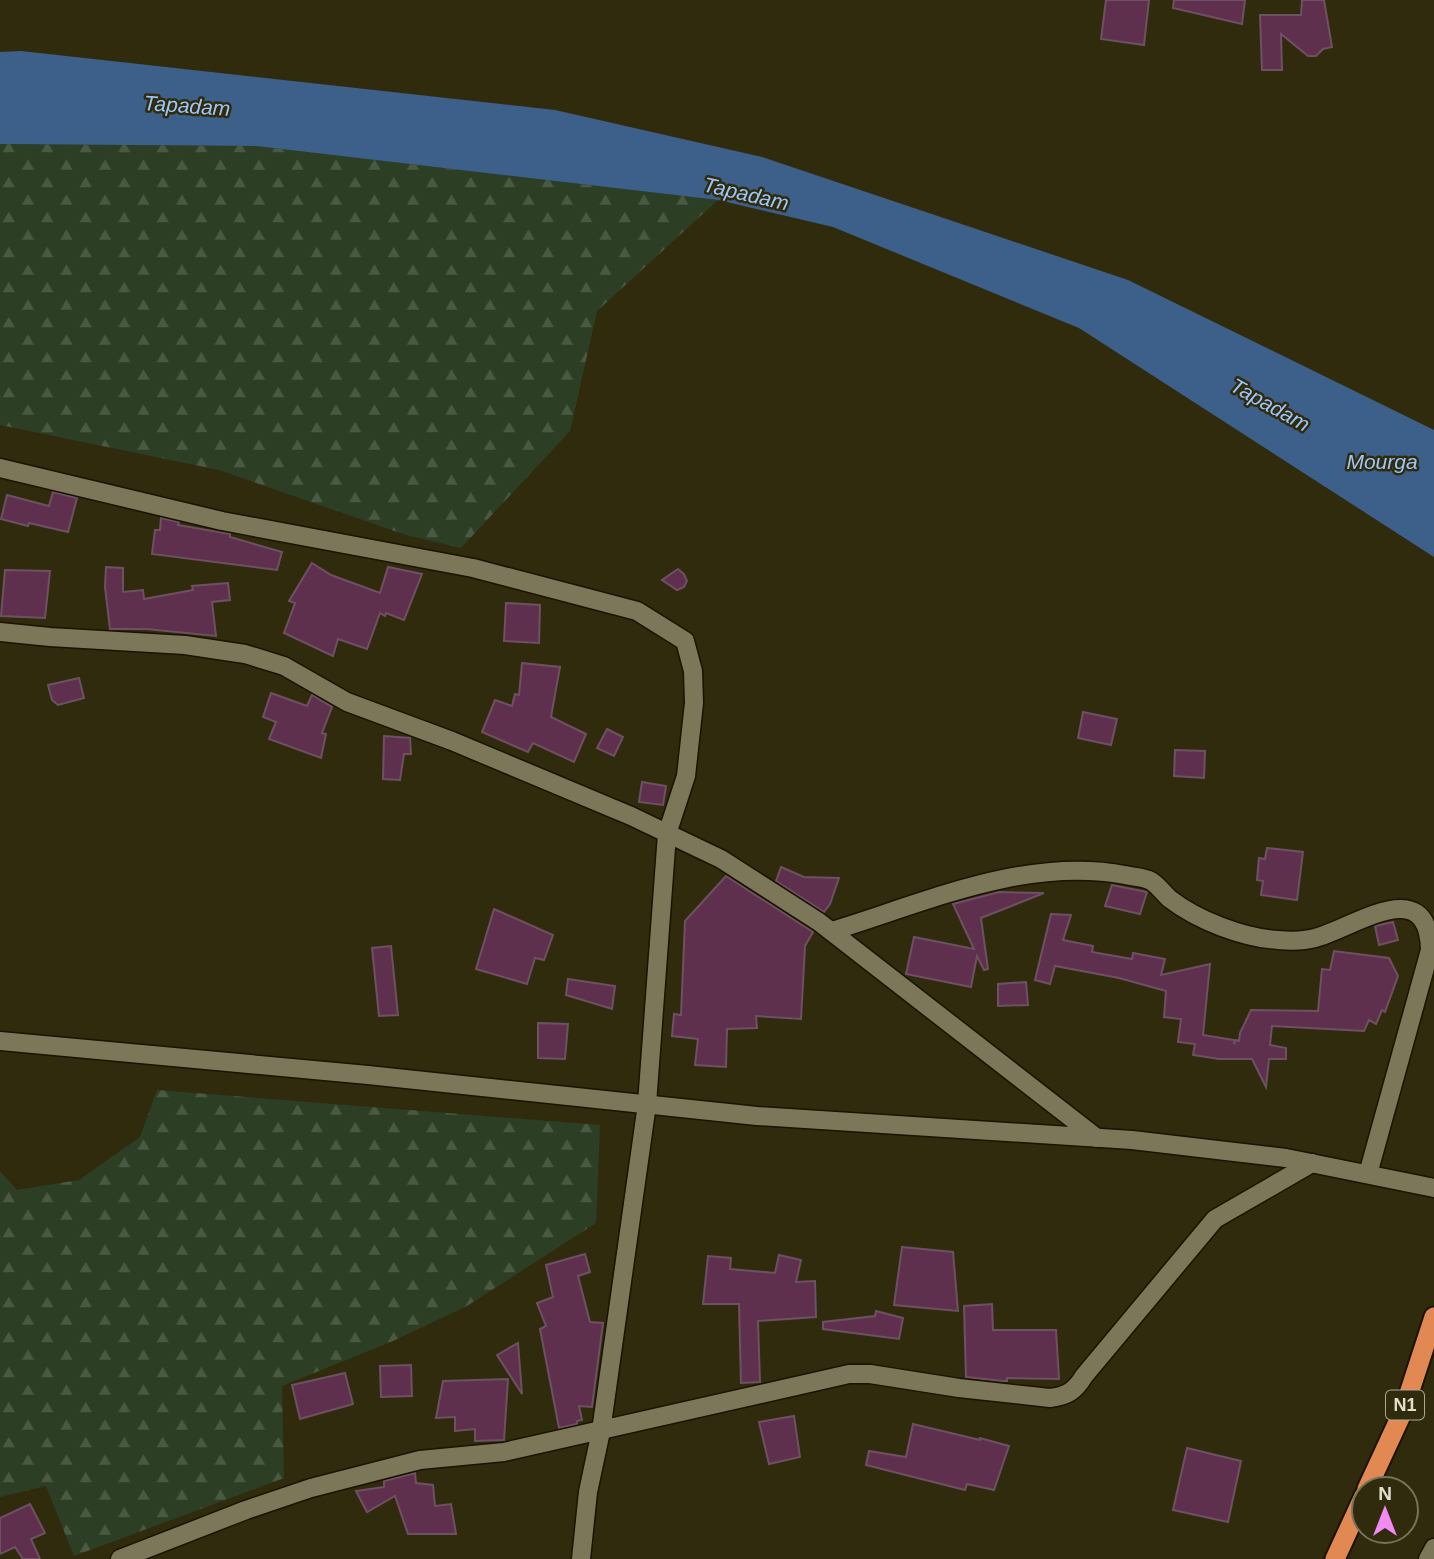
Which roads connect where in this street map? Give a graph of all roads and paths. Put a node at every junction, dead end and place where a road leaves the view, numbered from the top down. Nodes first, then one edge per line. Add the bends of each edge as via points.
1 (0, 468) edge
2 (0, 632) edge
3 (667, 834) junction
4 (832, 931) junction
5 (0, 1041) edge
6 (647, 1104) junction
7 (1097, 1138) junction
8 (1312, 1163) junction
9 (1368, 1174) junction
10 (1434, 1188) edge
11 (1434, 1317) edge
12 (601, 1431) junction
13 (1373, 1475) edge
14 (1350, 1526) edge
15 (1434, 1548) edge
16 (120, 1559) edge
17 (581, 1559) edge
18 (1335, 1559) edge
19 (1428, 1559) edge

1 - 3 street via 222,521 472,568 637,611 685,641 693,671 686,776
2 - 3 street via 185,645 245,654 284,666 347,702 478,752
3 - 4 street via 738,868
3 - 6 street
4 - 7 street
4 - 9 street via 987,882 1035,873 1102,871 1150,880 1171,900 1214,926 1277,940 1314,938 1396,907 1412,911 1429,932 1430,950
5 - 6 street
6 - 7 street via 757,1116
6 - 12 street
7 - 8 street
8 - 9 street
8 - 12 street via 1215,1219 1077,1388 1064,1396 849,1374
9 - 10 street
11 - 13 highway, N1 via 1404,1409
12 - 16 street via 504,1452 420,1460 311,1488
12 - 17 street
14 - 18 highway
15 - 19 street

